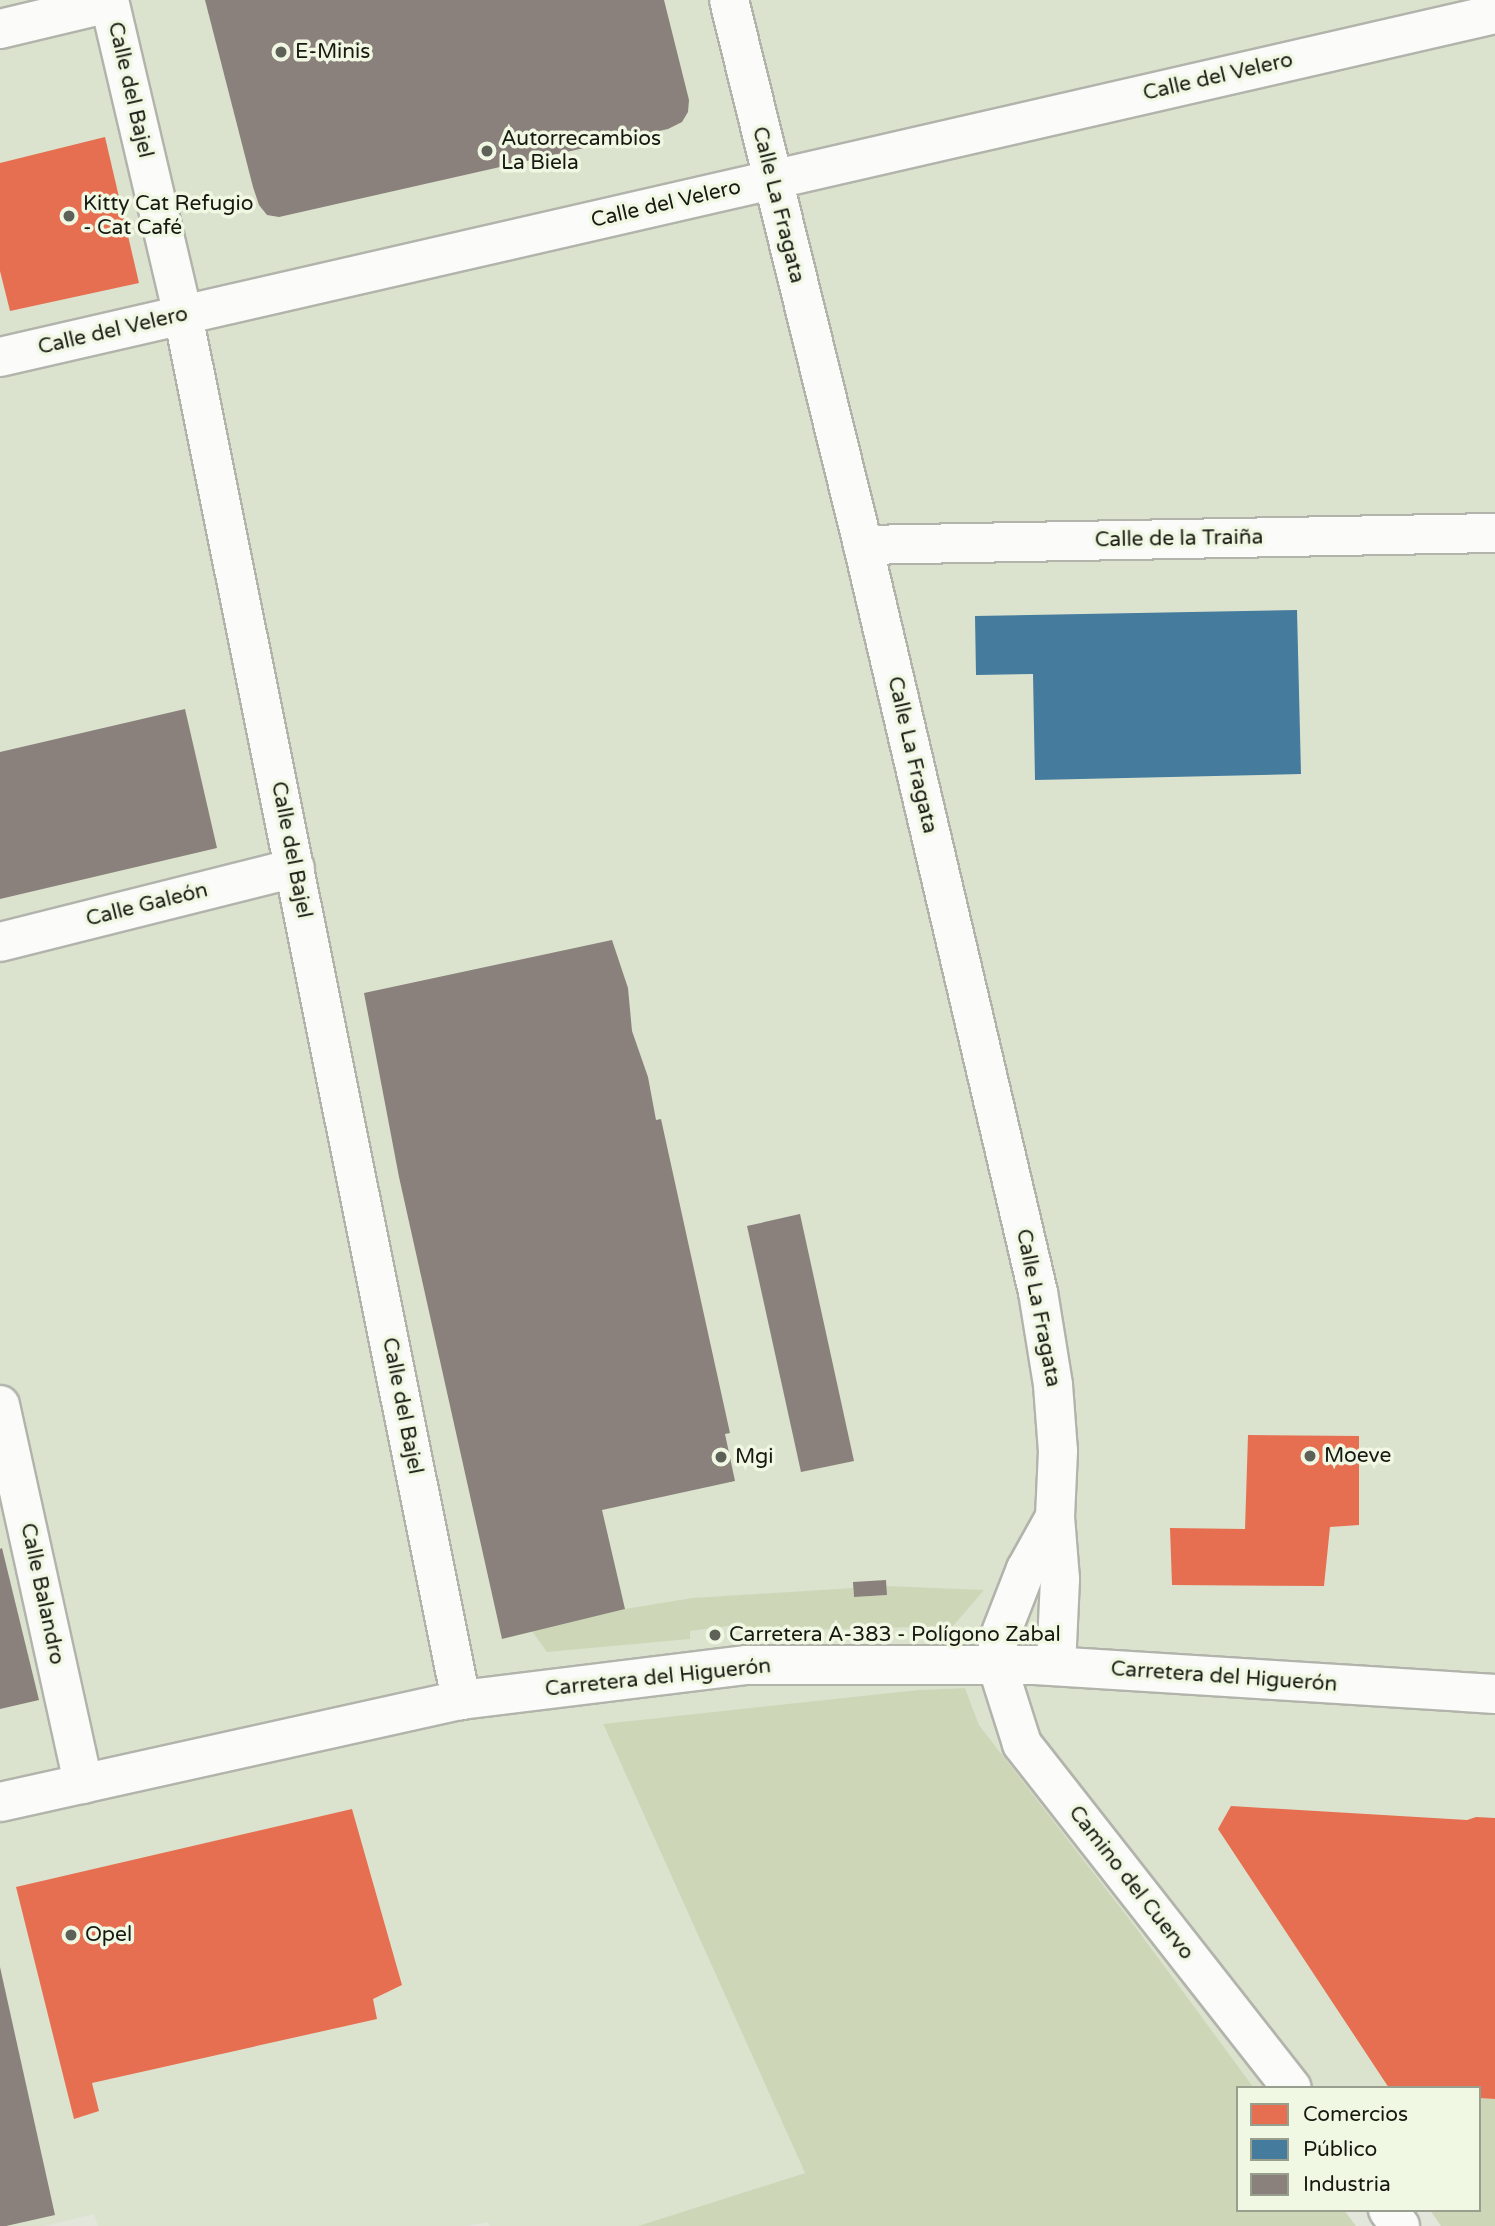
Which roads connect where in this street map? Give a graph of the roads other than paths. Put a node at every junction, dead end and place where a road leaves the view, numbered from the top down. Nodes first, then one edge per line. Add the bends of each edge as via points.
1 (729, 0) edge
2 (109, 1) edge
3 (1495, 14) edge
4 (0, 29) edge
5 (771, 179) junction
6 (183, 315) junction
7 (0, 357) edge
8 (1495, 533) edge
9 (863, 545) junction
10 (295, 868) junction
11 (0, 942) edge
12 (0, 1405) edge
13 (1055, 1517) junction
14 (997, 1665) junction
15 (1056, 1666) junction
16 (1495, 1694) edge
17 (461, 1700) junction
18 (83, 1784) junction
19 (0, 1802) edge
20 (1290, 2086) edge

1 - 5 street, Calle La Fragata
2 - 4 street, Calle del Bajel
2 - 6 street, Calle del Bajel
3 - 5 street, Calle del Velero
5 - 6 street, Calle del Velero
5 - 9 street, Calle La Fragata
6 - 7 street, Calle del Velero
6 - 10 street, Calle del Bajel
8 - 9 street, Calle de la Traiña
9 - 13 street, Calle La Fragata via 1038,1292 1054,1385
10 - 11 street, Calle Galeón
10 - 17 street, Calle del Bajel
12 - 18 street, Calle Balandro
13 - 14 street, Calle La Fragata via 1012,1603 999,1641
13 - 15 street, Calle La Fragata via 1060,1579
14 - 15 street, Carretera del Higuerón
14 - 17 street, Carretera del Higuerón via 747,1665
14 - 20 street, Camino del Cuervo via 1022,1744
15 - 16 street, Carretera del Higuerón
17 - 18 street, Carretera del Higuerón
18 - 19 street, Carretera del Higuerón

